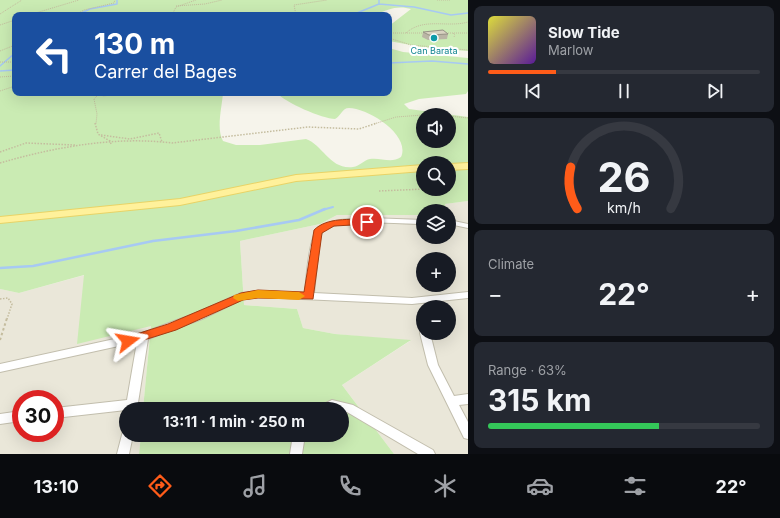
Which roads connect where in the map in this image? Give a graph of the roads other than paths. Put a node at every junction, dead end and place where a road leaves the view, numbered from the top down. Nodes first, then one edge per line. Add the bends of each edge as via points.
1 (468, 166) edge
2 (456, 167) edge
3 (416, 169) edge
4 (0, 220) edge
5 (416, 222) edge
6 (456, 223) edge
7 (468, 226) edge
8 (468, 295) edge
9 (309, 296) junction
10 (442, 300) edge
11 (416, 302) edge
12 (143, 337) junction
13 (427, 340) edge
14 (0, 368) edge
15 (468, 399) edge
16 (452, 401) junction
17 (132, 402) edge
18 (119, 408) edge
19 (349, 408) edge
20 (64, 412) edge
21 (12, 417) edge
22 (0, 419) edge
23 (468, 434) edge
24 (126, 442) edge
25 (298, 442) edge
26 (124, 454) edge
27 (296, 454) edge
28 (429, 454) edge

1 - 2 main road
3 - 4 main road via 296,178 180,202
5 - 9 street via 340,222 322,228 317,232
6 - 7 street
8 - 10 street
9 - 11 street
9 - 12 street via 241,296 192,319
12 - 14 street
12 - 17 street
13 - 16 street via 433,365
15 - 16 street
16 - 23 street
18 - 20 street
19 - 28 street
21 - 22 street
24 - 26 street
25 - 27 street

